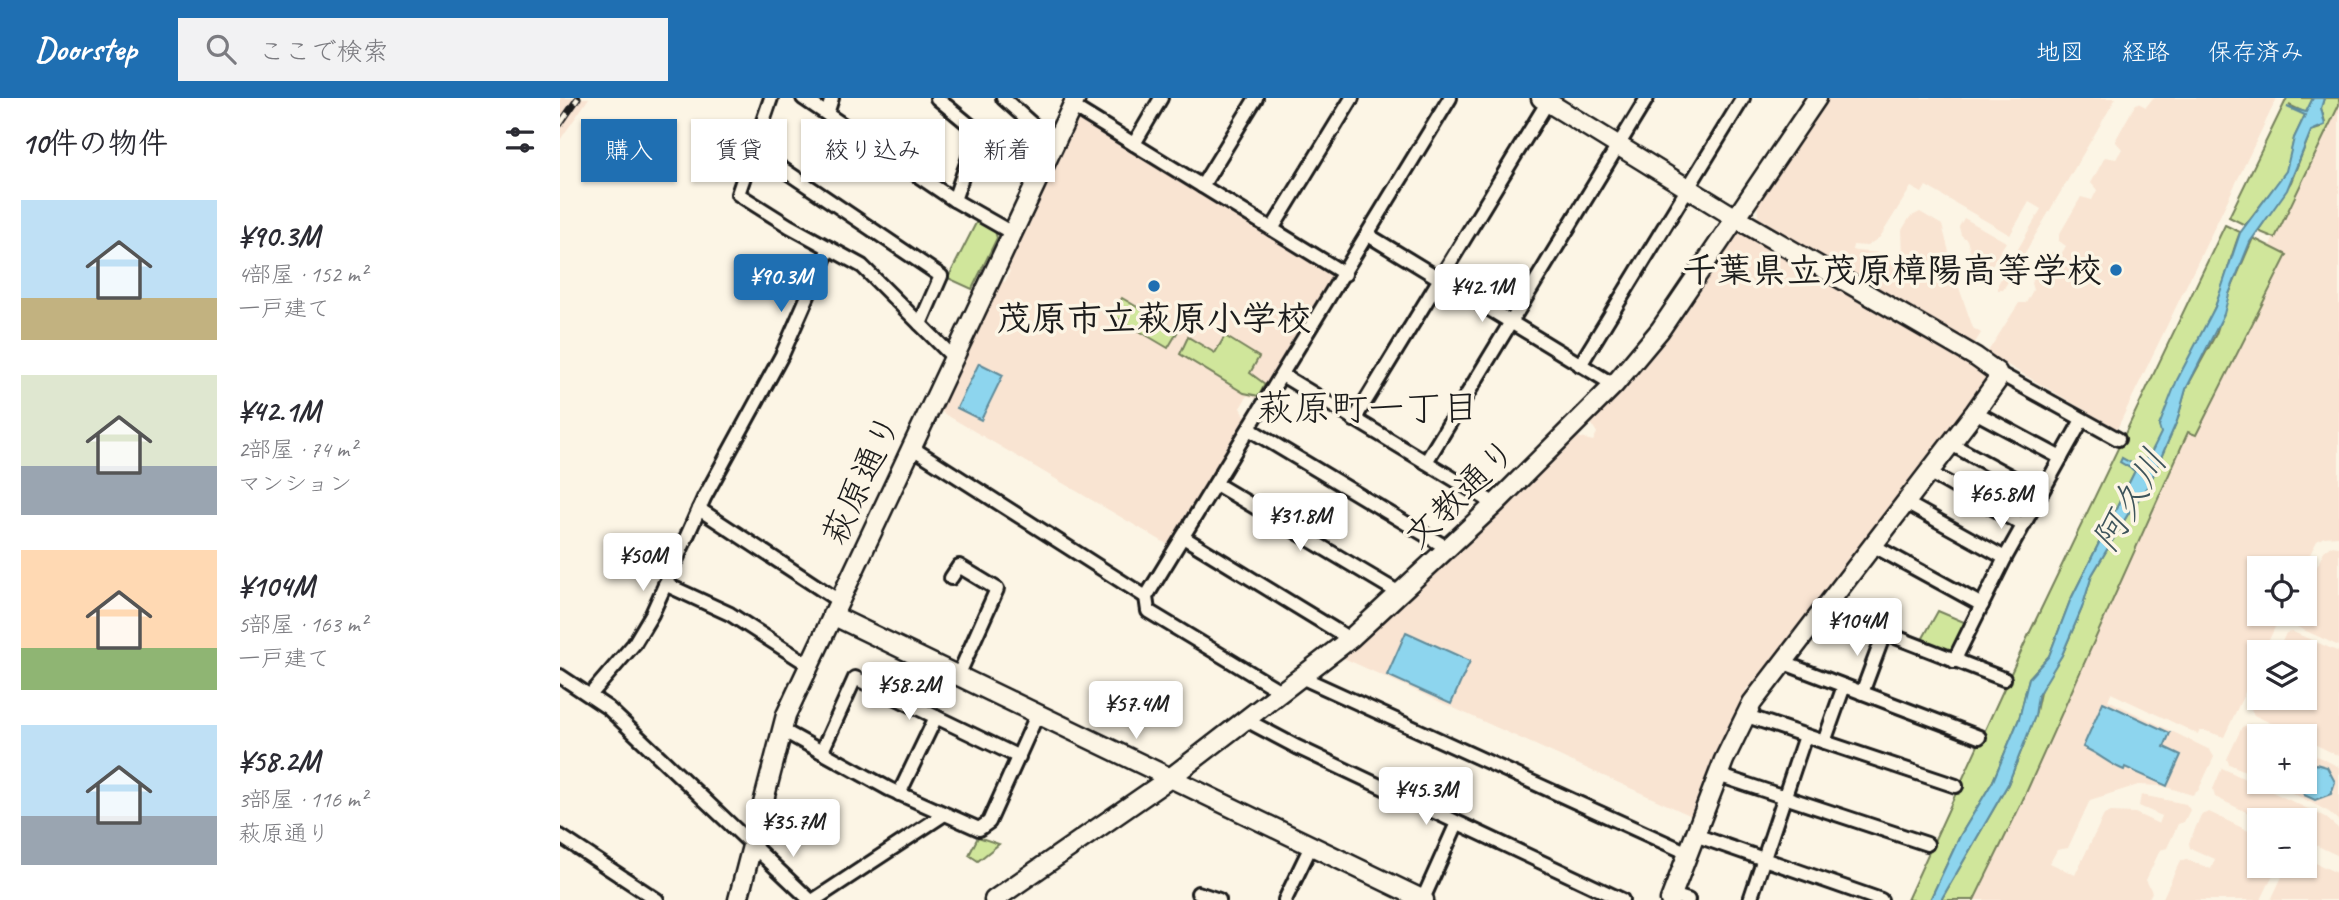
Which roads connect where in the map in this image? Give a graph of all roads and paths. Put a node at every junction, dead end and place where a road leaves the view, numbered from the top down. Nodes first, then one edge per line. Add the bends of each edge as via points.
1 (771, 98) edge
2 (803, 98) edge
3 (832, 98) edge
4 (937, 98) edge
5 (1003, 98) edge
6 (1161, 98) edge
7 (1256, 98) edge
8 (1352, 98) edge
9 (1450, 98) edge
10 (1647, 98) edge
11 (1743, 98) edge
12 (1817, 98) edge
13 (1546, 99) edge
14 (1074, 102) edge
15 (827, 114) junction
16 (764, 119) edge
17 (1026, 119) edge
18 (1055, 142) edge
19 (1133, 144) junction
20 (1617, 145) junction
21 (787, 172) edge
22 (742, 182) edge
23 (1036, 182) edge
24 (1202, 186) junction
25 (1687, 188) junction
26 (954, 200) junction
27 (1737, 218) junction
28 (1272, 229) junction
29 (1012, 233) junction
30 (1368, 235) junction
31 (829, 248) junction
32 (1345, 274) junction
33 (1440, 280) junction
34 (1510, 322) junction
35 (920, 324) junction
36 (953, 357) junction
37 (1580, 365) junction
38 (1997, 372) junction
39 (1282, 375) junction
40 (1614, 385) junction
41 (1975, 412) junction
42 (1354, 420) junction
43 (2082, 420) junction
44 (1249, 429) junction
45 (2118, 439) dead end
46 (1951, 444) junction
47 (911, 447) junction
48 (2061, 458) junction
49 (1426, 462) junction
50 (1930, 473) junction
51 (1216, 484) junction
52 (2041, 493) junction
53 (1906, 503) junction
54 (1496, 504) junction
55 (699, 509) junction
56 (2023, 525) junction
57 (1183, 537) junction
58 (1874, 546) junction
59 (1449, 549) junction
60 (2006, 558) junction
61 (951, 578) dead end
62 (665, 584) junction
63 (1401, 594) junction
64 (1146, 597) junction
65 (1982, 605) junction
66 (836, 608) junction
67 (1826, 610) junction
68 (1884, 634) junction
69 (1350, 639) junction
70 (1954, 661) junction
71 (1784, 663) junction
72 (809, 665) junction
73 (560, 676) edge
74 (958, 676) junction
75 (1301, 677) junction
76 (2004, 679) dead end
77 (1844, 686) junction
78 (1282, 692) junction
79 (1862, 693) junction
80 (592, 694) junction
81 (1037, 715) junction
82 (1744, 716) junction
83 (936, 717) junction
84 (1247, 720) junction
85 (782, 730) junction
86 (1805, 736) junction
87 (1979, 737) dead end
88 (1824, 741) junction
89 (822, 751) junction
90 (1018, 757) junction
91 (1718, 775) junction
92 (1170, 778) junction
93 (1956, 786) dead end
94 (899, 794) junction
95 (1784, 797) junction
96 (943, 815) junction
97 (1457, 823) junction
98 (1695, 835) junction
99 (560, 836) edge
100 (752, 844) junction
101 (1927, 844) dead end
102 (1311, 846) junction
103 (1688, 853) junction
104 (1764, 858) junction
105 (1199, 893) dead end
106 (1676, 898) edge
107 (657, 900) edge
108 (738, 900) edge
109 (812, 900) edge
110 (994, 900) edge
111 (1219, 900) edge
112 (1285, 900) edge
113 (1424, 900) edge
114 (1622, 900) edge
115 (1750, 900) edge
116 (1881, 900) edge

1 - 16 street
2 - 15 street
3 - 15 street
4 - 26 street via 978,132
5 - 17 street
6 - 19 street
7 - 24 street
8 - 28 street
9 - 30 street
10 - 20 street
11 - 25 street
12 - 27 street, 文教通り
13 - 20 street
13 - 33 street
14 - 18 street, 萩原通り
14 - 19 street
15 - 26 street
19 - 24 street
20 - 25 street
20 - 34 street
21 - 35 street via 941,276
22 - 31 street via 738,194
23 - 29 street, 萩原通り
24 - 28 street
25 - 27 street
25 - 37 street
26 - 29 street
27 - 38 street
27 - 40 street, 文教通り via 1660,330
28 - 32 street
29 - 36 street, 萩原通り
30 - 32 street
30 - 33 street
31 - 35 street via 862,267
31 - 55 street via 782,355
32 - 39 street
33 - 34 street
33 - 42 street
34 - 37 street
34 - 49 street
35 - 36 street
36 - 47 street, 萩原通り
37 - 40 street
38 - 41 street via 1997,381
38 - 43 street
39 - 42 street
39 - 44 street
40 - 54 street, 文教通り
41 - 46 street
41 - 48 street
42 - 49 street
43 - 45 street
43 - 48 street
44 - 51 street
44 - 59 street
46 - 50 street
46 - 52 street
47 - 64 street
47 - 66 street, 萩原通り
48 - 52 street
49 - 54 street
50 - 53 street
50 - 56 street
51 - 57 street
51 - 63 street
52 - 56 street
53 - 58 street
53 - 60 street
54 - 59 street, 文教通り
55 - 62 street
55 - 66 street
56 - 60 street
57 - 64 street
57 - 69 street
58 - 65 street
58 - 67 street
59 - 63 street, 文教通り
60 - 65 street
61 - 74 street via 959,565 997,589
62 - 72 street via 730,614
62 - 80 street via 634,644
63 - 69 street, 文教通り
64 - 78 street via 1148,611
65 - 70 street
66 - 72 street, 萩原通り
66 - 74 street
67 - 68 street
67 - 71 street
68 - 70 street
68 - 79 street
69 - 75 street, 文教通り
70 - 76 street
71 - 77 street
71 - 82 street
72 - 85 street, 萩原通り
73 - 80 street
74 - 81 street
75 - 78 street, 文教通り
75 - 103 street
77 - 79 street
77 - 88 street
78 - 84 street, 文教通り
79 - 87 street
80 - 100 street
81 - 90 street
81 - 92 street
82 - 86 street
82 - 91 street
83 - 89 street via 855,678
83 - 90 street
83 - 94 street
84 - 92 street, 文教通り
84 - 97 street
85 - 89 street
85 - 100 street, 萩原通り
86 - 88 street
86 - 95 street
88 - 93 street
89 - 94 street
90 - 96 street via 985,827 972,829
91 - 95 street
91 - 98 street
92 - 102 street
92 - 110 street, 文教通り
94 - 96 street
95 - 101 street
95 - 104 street
96 - 109 street
97 - 113 street
97 - 114 street
98 - 103 street
98 - 104 street
99 - 107 street
100 - 108 street, 萩原通り
100 - 109 street
102 - 112 street
102 - 113 street
103 - 106 street
104 - 115 street
104 - 116 street
105 - 111 street

